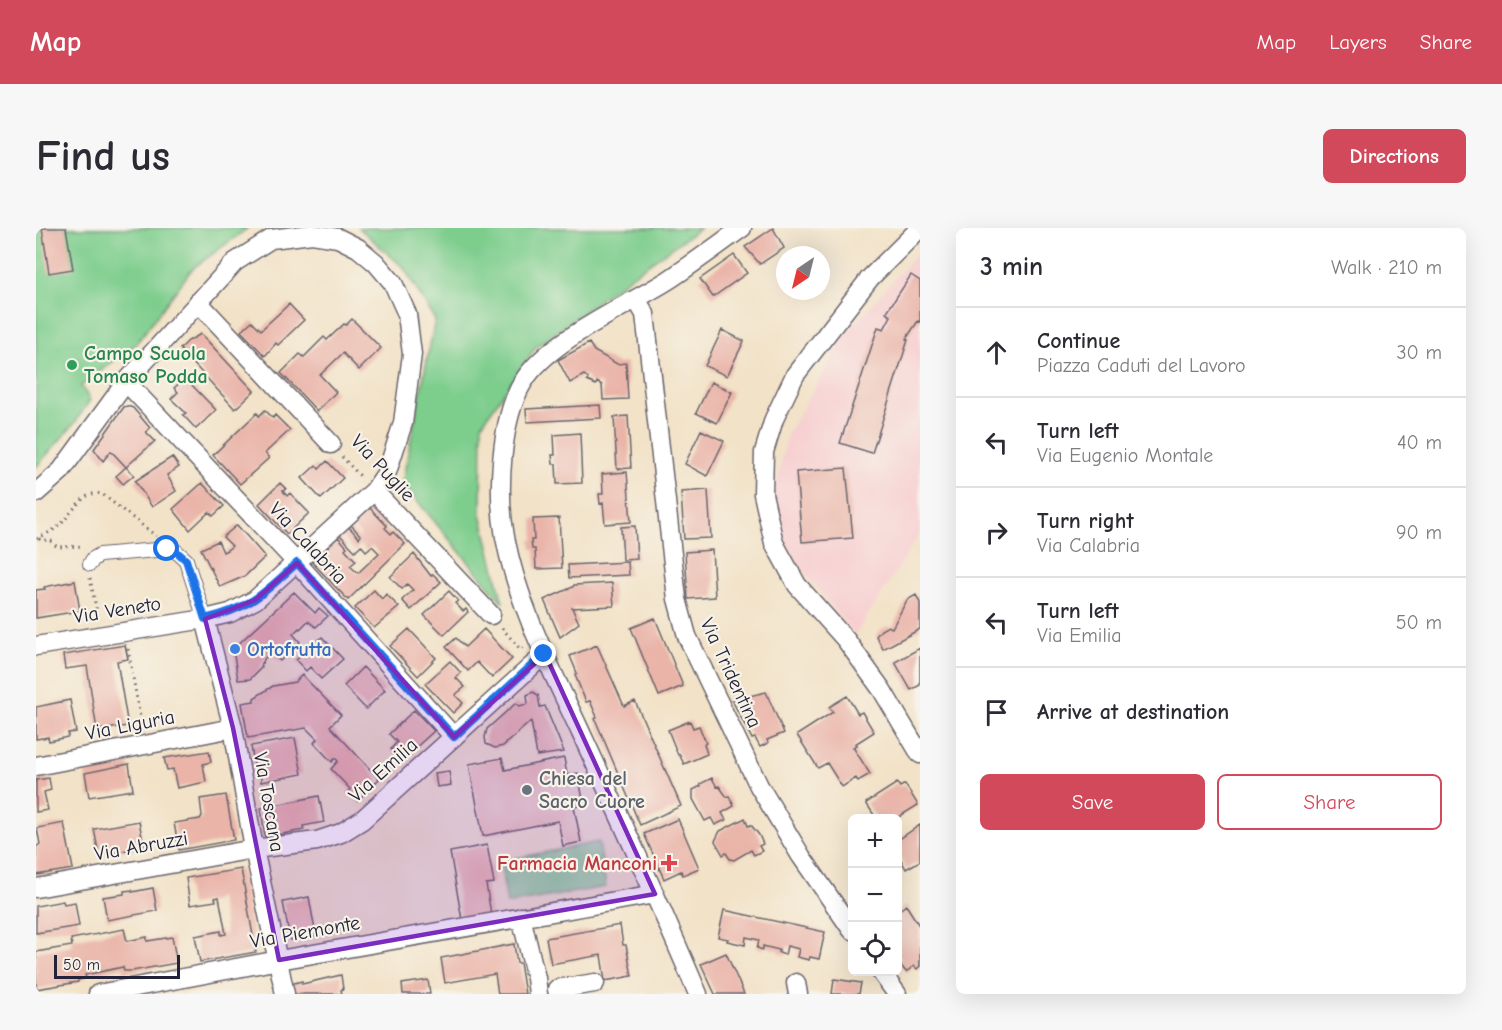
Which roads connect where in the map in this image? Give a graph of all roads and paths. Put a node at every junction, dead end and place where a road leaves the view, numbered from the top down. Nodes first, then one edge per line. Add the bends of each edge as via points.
1 (742, 228) edge
2 (920, 228) edge
3 (636, 299) junction
4 (198, 302) junction
5 (126, 382) junction
6 (331, 444) joint
7 (374, 491) junction
8 (36, 493) edge
9 (37, 539) edge
10 (167, 549) junction
11 (95, 559) joint
12 (297, 563) junction
13 (90, 584) dead end
14 (491, 615) joint
15 (205, 619) junction
16 (103, 636) junction
17 (541, 645) junction
18 (36, 646) edge
19 (130, 661) dead end
20 (233, 728) junction
21 (454, 737) junction
22 (145, 744) junction
23 (920, 754) edge
24 (36, 766) edge
25 (254, 849) junction
26 (36, 888) edge
27 (655, 894) junction
28 (521, 917) junction
29 (848, 924) edge
30 (279, 960) junction
31 (884, 976) edge
32 (595, 983) dead end
33 (98, 994) edge
34 (285, 994) edge
35 (538, 994) edge
36 (558, 994) edge
37 (698, 994) edge
38 (897, 994) edge

1 - 3 street
2 - 23 street via 870,278 795,375 774,419 764,452 763,494 774,543 797,585 846,640
3 - 17 street via 541,360 523,383 511,414 500,488 505,536 517,585
3 - 29 street, Via Tridentina via 645,314 677,599 687,636 759,786
4 - 5 street, Via Veneto
4 - 6 street, Via Puglie
4 - 7 street, Via Veneto via 235,262 271,239 312,234 338,238 376,263 393,283 407,314 412,354 404,423 387,472
5 - 8 street, Via Veneto via 61,471
5 - 12 street, Via Calabria
6 - 7 path, Via Puglie
7 - 12 street, Via Veneto
7 - 14 street, Via Puglie
9 - 10 path via 58,526 94,492 159,537
9 - 11 path via 51,541 57,547 90,546
10 - 11 street
10 - 15 street via 186,560
12 - 15 street, Via Veneto via 255,600 230,613
12 - 21 street, Via Calabria
13 - 16 path
14 - 17 path via 520,649
15 - 16 street, Via Veneto
15 - 20 street, Via Toscana
16 - 18 street, Via Veneto
17 - 21 street, Via Emilia
17 - 27 street
19 - 22 path
20 - 22 street, Via Liguria
20 - 25 street, Via Toscana
21 - 25 street, Via Emilia via 362,820 341,833 317,841
22 - 24 street, Via Liguria
25 - 26 street, Via Abruzzi
25 - 30 street, Via Toscana
27 - 28 street, Via Piemonte
27 - 37 street
28 - 30 street, Via Piemonte
28 - 35 street
30 - 33 street, Via Piemonte
30 - 34 street, Via Toscana
31 - 38 street
32 - 36 street via 557,989

